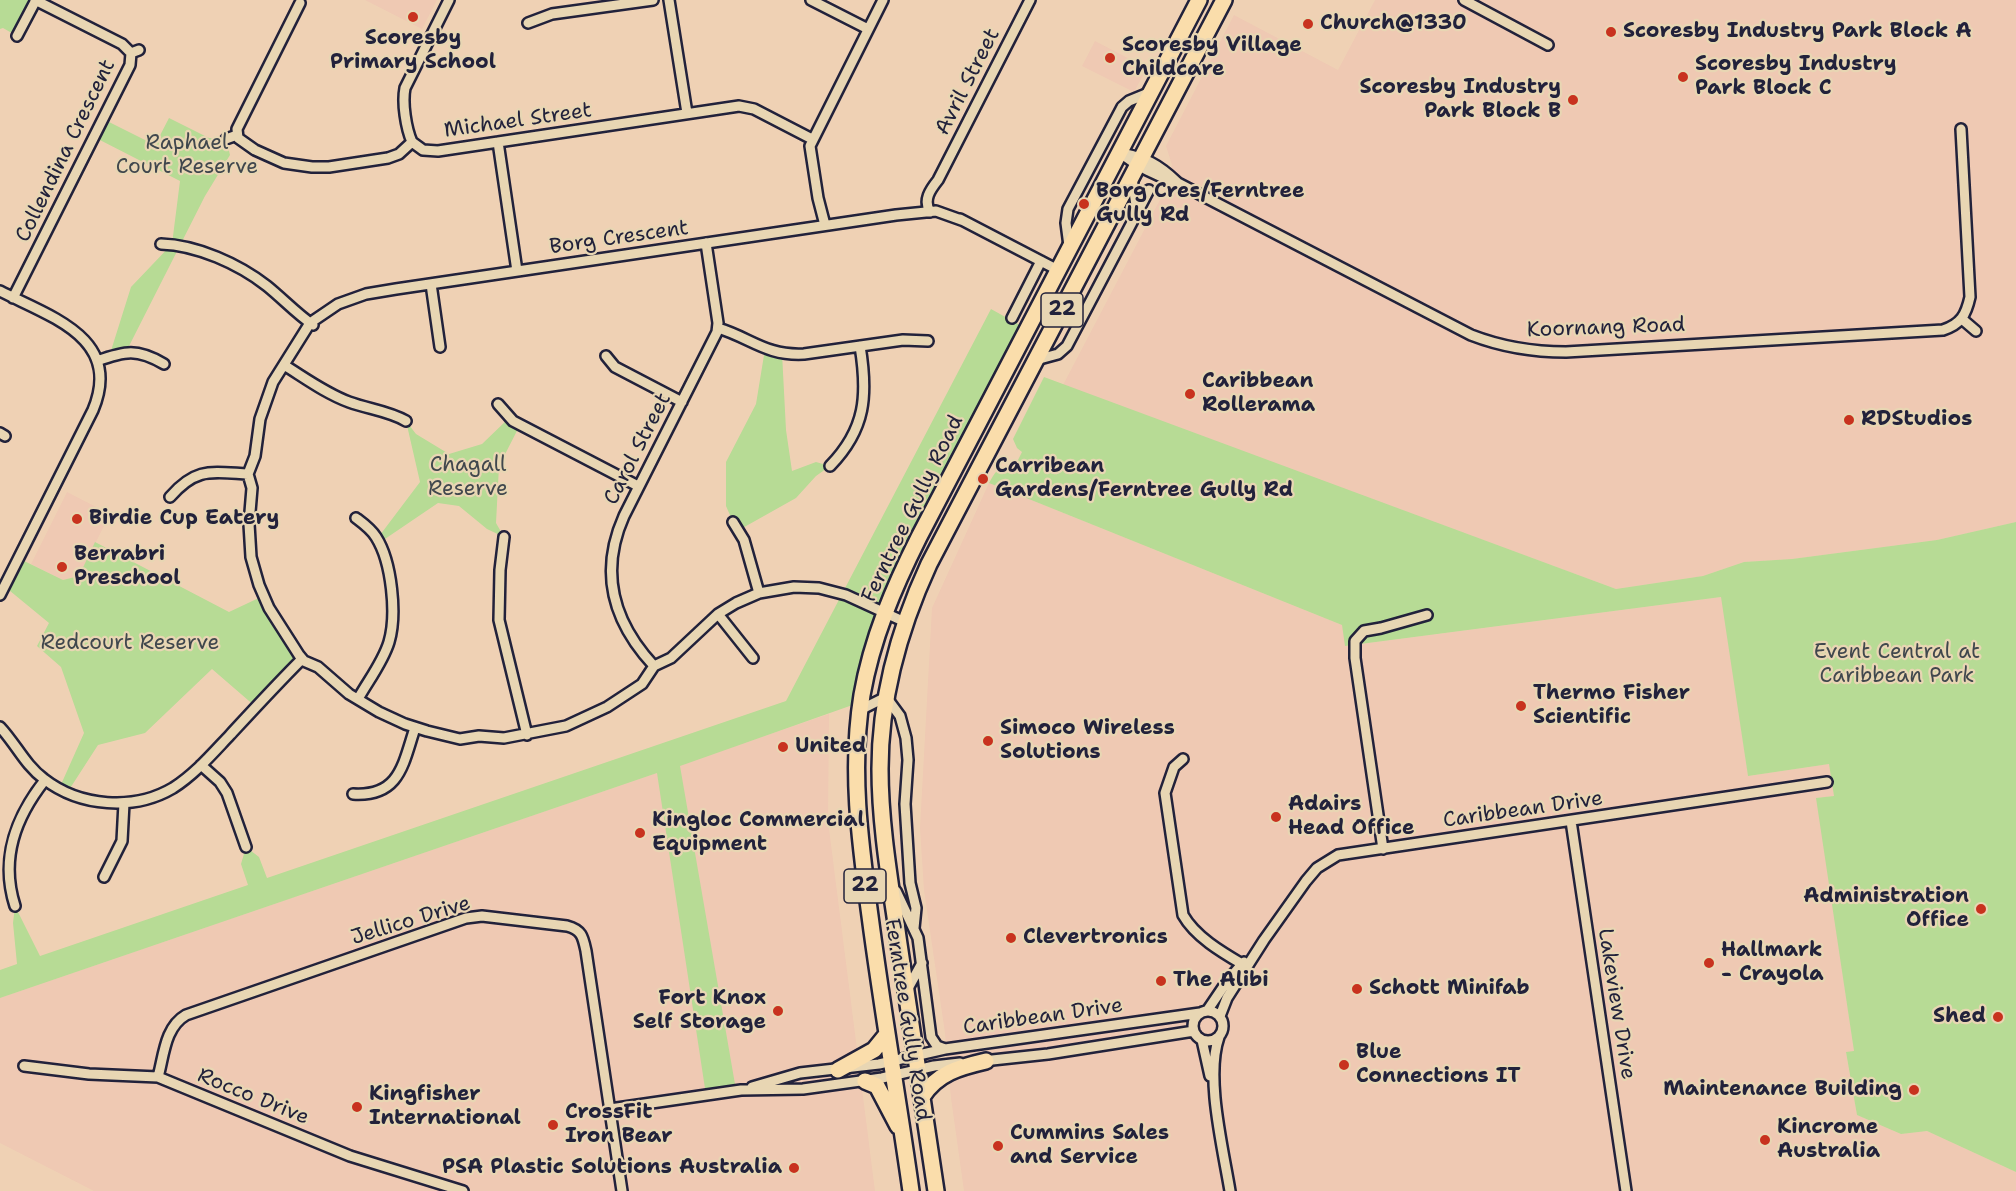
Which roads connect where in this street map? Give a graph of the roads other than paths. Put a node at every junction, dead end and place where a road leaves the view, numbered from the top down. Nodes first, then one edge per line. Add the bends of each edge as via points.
1 (36, 0) edge
2 (449, 0) edge
3 (653, 0) edge
4 (669, 0) edge
5 (810, 0) edge
6 (883, 0) edge
7 (1030, 0) edge
8 (1199, 0) edge
9 (1224, 0) edge
10 (1464, 0) edge
11 (300, 3) dead end
12 (1478, 3) edge
13 (528, 24) dead end
14 (868, 29) junction
15 (17, 36) dead end
16 (1548, 45) dead end
17 (1151, 92) junction
18 (687, 113) junction
19 (1961, 129) dead end
20 (237, 135) junction
21 (226, 139) dead end
22 (812, 139) junction
23 (412, 142) junction
24 (498, 142) junction
25 (1120, 153) junction
26 (1137, 166) junction
27 (1149, 190) dead end
28 (929, 209) junction
29 (1137, 213) junction
30 (822, 226) junction
31 (706, 243) junction
32 (162, 244) dead end
33 (1069, 249) junction
34 (1041, 261) junction
35 (1058, 270) junction
36 (517, 271) junction
37 (431, 284) junction
38 (0, 291) edge
39 (13, 297) junction
40 (1012, 318) dead end
41 (1962, 319) junction
42 (312, 325) junction
43 (718, 328) junction
44 (1976, 331) dead end
45 (927, 341) dead end
46 (860, 346) junction
47 (440, 347) dead end
48 (606, 356) dead end
49 (1036, 360) junction
50 (97, 361) junction
51 (164, 364) dead end
52 (284, 365) junction
53 (682, 402) junction
54 (498, 404) dead end
55 (406, 421) dead end
56 (830, 466) dead end
57 (248, 474) junction
58 (638, 486) junction
59 (170, 497) dead end
60 (356, 518) dead end
61 (732, 522) dead end
62 (504, 537) dead end
63 (759, 593) junction
64 (0, 595) edge
65 (885, 613) junction
66 (718, 614) junction
67 (1427, 615) dead end
68 (904, 622) junction
69 (302, 658) junction
70 (753, 658) dead end
71 (654, 666) junction
72 (886, 697) junction
73 (358, 699) junction
74 (860, 710) junction
75 (0, 727) edge
76 (415, 728) junction
77 (527, 735) junction
78 (1183, 759) dead end
79 (201, 765) junction
80 (45, 780) junction
81 (1827, 782) dead end
82 (353, 794) dead end
83 (124, 803) junction
84 (1571, 821) junction
85 (246, 847) dead end
86 (1383, 849) junction
87 (889, 874) junction
88 (104, 877) dead end
89 (15, 906) dead end
90 (914, 928) junction
91 (922, 963) junction
92 (1244, 966) junction
93 (906, 992) junction
94 (1203, 1012) junction
95 (1220, 1016) junction
96 (1194, 1031) junction
97 (887, 1034) junction
98 (1219, 1037) junction
99 (1202, 1040) junction
100 (945, 1049) junction
101 (986, 1060) junction
102 (917, 1063) junction
103 (24, 1066) dead end
104 (892, 1068) junction
105 (838, 1070) junction
106 (158, 1077) junction
107 (865, 1081) junction
108 (741, 1090) junction
109 (1215, 1093) junction
110 (922, 1097) junction
111 (610, 1109) junction
112 (903, 1134) junction
113 (463, 1191) edge
114 (622, 1191) edge
115 (911, 1191) edge
116 (936, 1191) edge
117 (1230, 1191) edge
118 (1626, 1191) edge

1 - 15 street
1 - 39 street, Collendina Crescent via 135,51
2 - 23 street via 405,88
3 - 13 street via 552,14
4 - 18 street
5 - 14 street
6 - 14 street
7 - 28 street, Avril Street via 938,180
8 - 17 main road, Ferntree Gully Road / 22
9 - 26 main road, Ferntree Gully Road / 22
10 - 12 street
11 - 20 street via 239,122
12 - 16 street
14 - 22 street
17 - 25 main road, Ferntree Gully Road / 22
17 - 33 street via 1129,100 1122,107 1068,209
18 - 22 street, Michael Street via 747,106
18 - 24 street, Michael Street
19 - 41 street via 1970,297
20 - 21 street
20 - 23 street via 249,147 275,160 312,167 388,158
22 - 30 street via 810,149
23 - 24 street, Michael Street via 431,151
24 - 36 street
25 - 26 street, Koornang Road
25 - 33 main road, Ferntree Gully Road / 22
26 - 29 street
26 - 41 street, Koornang Road via 1161,167 1178,183 1461,330 1521,350 1566,352 1942,330
26 - 49 main road, Ferntree Gully Road / 22
27 - 29 street
28 - 30 street, Borg Crescent
28 - 34 street, Borg Crescent via 964,221
29 - 49 street via 1067,346 1058,354
30 - 31 street, Borg Crescent
31 - 36 street, Borg Crescent
31 - 43 street
32 - 42 street via 182,246 247,273
33 - 35 main road, Ferntree Gully Road / 22
34 - 35 street, Borg Crescent
34 - 40 street
35 - 65 main road, Ferntree Gully Road / 22 via 919,537
36 - 37 street, Borg Crescent
37 - 42 street, Borg Crescent via 348,301
37 - 47 street
38 - 39 street
39 - 50 street via 75,330
41 - 44 street
42 - 52 street, Borg Crescent via 306,343
43 - 46 street via 778,353 804,354
43 - 53 street, Carol Street
45 - 46 street via 909,339
46 - 56 street via 863,411 850,441
48 - 53 street via 615,367
49 - 68 main road, Ferntree Gully Road / 22 via 929,564
50 - 51 street via 130,352
50 - 64 street via 100,380 95,404
52 - 55 street via 334,396
52 - 57 street, Borg Crescent via 263,410
53 - 58 street, Carol Street
54 - 58 street via 513,422
57 - 59 street via 217,472 193,476
57 - 69 street, Borg Crescent via 252,488 250,546 256,575 269,608
58 - 71 street, Carol Street via 617,532 611,575 622,621
60 - 73 street via 381,547 389,572 393,615 385,651
61 - 63 street via 744,540
62 - 77 street via 499,620
63 - 65 street, Borg Crescent via 794,586 819,588 846,595
63 - 66 street, Borg Crescent
65 - 68 street, Borg Crescent
65 - 74 main road, Ferntree Gully Road / 22
66 - 70 street
66 - 71 street, Borg Crescent via 671,657
67 - 86 street via 1364,631 1355,641
68 - 72 main road, Ferntree Gully Road / 22
69 - 73 street, Borg Crescent
69 - 79 street
71 - 77 street, Borg Crescent via 645,681 607,707 566,726
72 - 74 street
72 - 87 main road, Ferntree Gully Road / 22 via 880,771
72 - 90 street via 900,716 906,738 905,804 910,882 916,908
73 - 76 street, Borg Crescent
74 - 97 main road, Ferntree Gully Road / 22 via 856,764 858,832
75 - 80 street via 28,765
76 - 77 street, Borg Crescent via 460,739
76 - 82 street via 395,780 381,791
78 - 92 street via 1174,767 1165,793 1181,908 1195,930
79 - 83 street via 165,792
79 - 85 street via 227,793
80 - 83 street via 80,798
80 - 89 street via 16,819 4,850 2,879
81 - 84 street, Caribbean Drive
83 - 88 street via 122,841
84 - 86 street, Caribbean Drive
84 - 118 street, Lakeview Drive
86 - 92 street, Caribbean Drive via 1338,855 1324,862
87 - 90 street
87 - 93 main road, Ferntree Gully Road / 22
90 - 91 street
91 - 93 street
91 - 100 street via 931,1037
92 - 94 street, Caribbean Drive
92 - 95 street, Caribbean Drive
93 - 102 main road, Ferntree Gully Road / 22
94 - 95 street
94 - 96 street via 1194,1020
94 - 100 street, Caribbean Drive
95 - 98 street via 1223,1029
96 - 99 street
96 - 101 street, Caribbean Drive
97 - 104 main road, Ferntree Gully Road / 22
97 - 105 main road via 874,1050
98 - 99 street
98 - 109 street via 1213,1058
99 - 109 street
100 - 102 street, Caribbean Drive
101 - 102 street, Caribbean Drive via 934,1066
101 - 110 main road via 941,1076
102 - 104 street
102 - 104 street, Caribbean Drive
102 - 110 main road, Ferntree Gully Road / 22
103 - 106 street, Rocco Drive
104 - 105 street
104 - 107 street
104 - 112 main road, Ferntree Gully Road / 22
105 - 108 street via 800,1073
106 - 111 street, Jellico Drive via 170,1031 186,1015 465,918 482,916 579,930
106 - 113 street, Rocco Drive via 354,1158
107 - 108 street via 803,1089
107 - 112 main road via 877,1086
108 - 111 street
109 - 117 street
110 - 116 main road, Ferntree Gully Road / 22
111 - 114 street
112 - 115 main road, Ferntree Gully Road / 22

